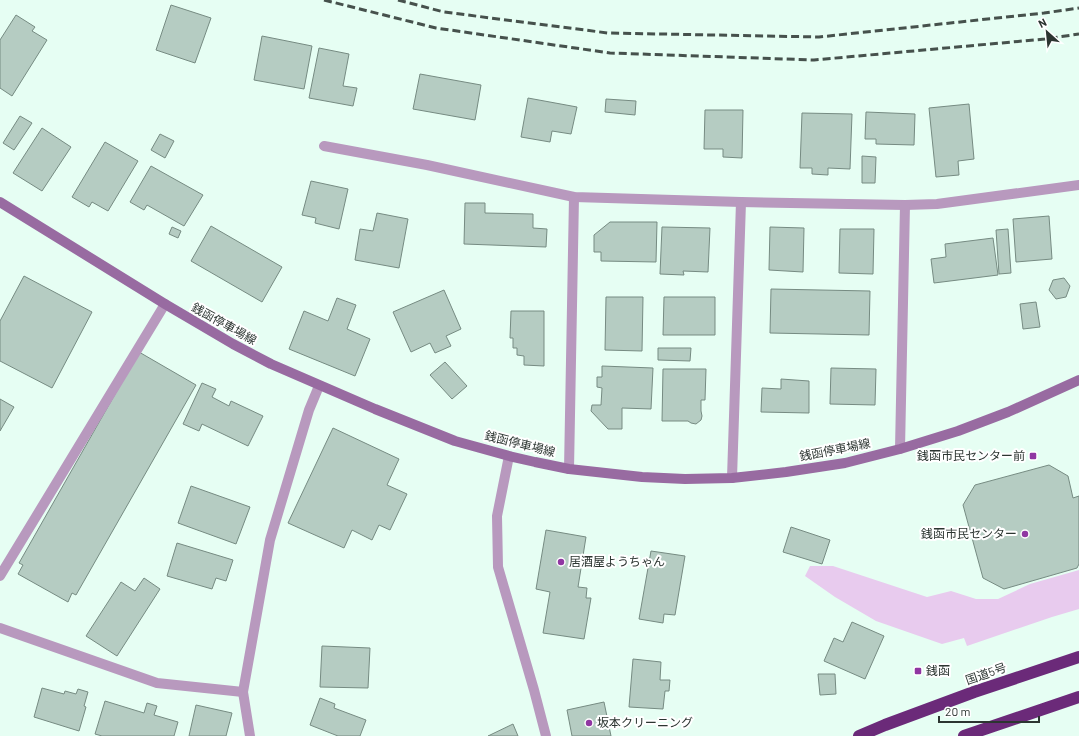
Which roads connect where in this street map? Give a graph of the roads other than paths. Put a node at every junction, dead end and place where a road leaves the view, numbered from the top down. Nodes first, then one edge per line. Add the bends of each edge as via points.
1 (324, 146) dead end
2 (1079, 185) edge
3 (574, 196) junction
4 (0, 202) edge
5 (741, 202) junction
6 (905, 205) junction
7 (165, 304) junction
8 (1079, 380) edge
9 (319, 386) junction
10 (900, 449) junction
11 (509, 456) junction
12 (569, 469) junction
13 (732, 478) junction
14 (0, 576) edge
15 (0, 628) edge
16 (1079, 658) edge
17 (243, 692) junction
18 (1079, 697) edge
19 (250, 736) edge
20 (546, 736) edge
21 (859, 736) edge
22 (964, 736) edge

1 - 3 street
2 - 6 street via 937,204
3 - 5 street
3 - 12 street
4 - 7 main road, 銭函停車場線
5 - 6 street
5 - 13 street
6 - 10 street
7 - 9 main road, 銭函停車場線 via 233,344
7 - 14 street
8 - 10 main road, 銭函停車場線 via 958,432
9 - 11 main road, 銭函停車場線 via 455,441
9 - 17 street via 309,410 270,540
10 - 13 main road, 銭函停車場線 via 838,464
11 - 12 main road, 銭函停車場線
11 - 20 street via 497,516 498,567
12 - 13 main road, 銭函停車場線 via 642,477
15 - 17 street via 157,683
16 - 21 highway, 国道5号 via 974,692
17 - 19 street
18 - 22 highway

